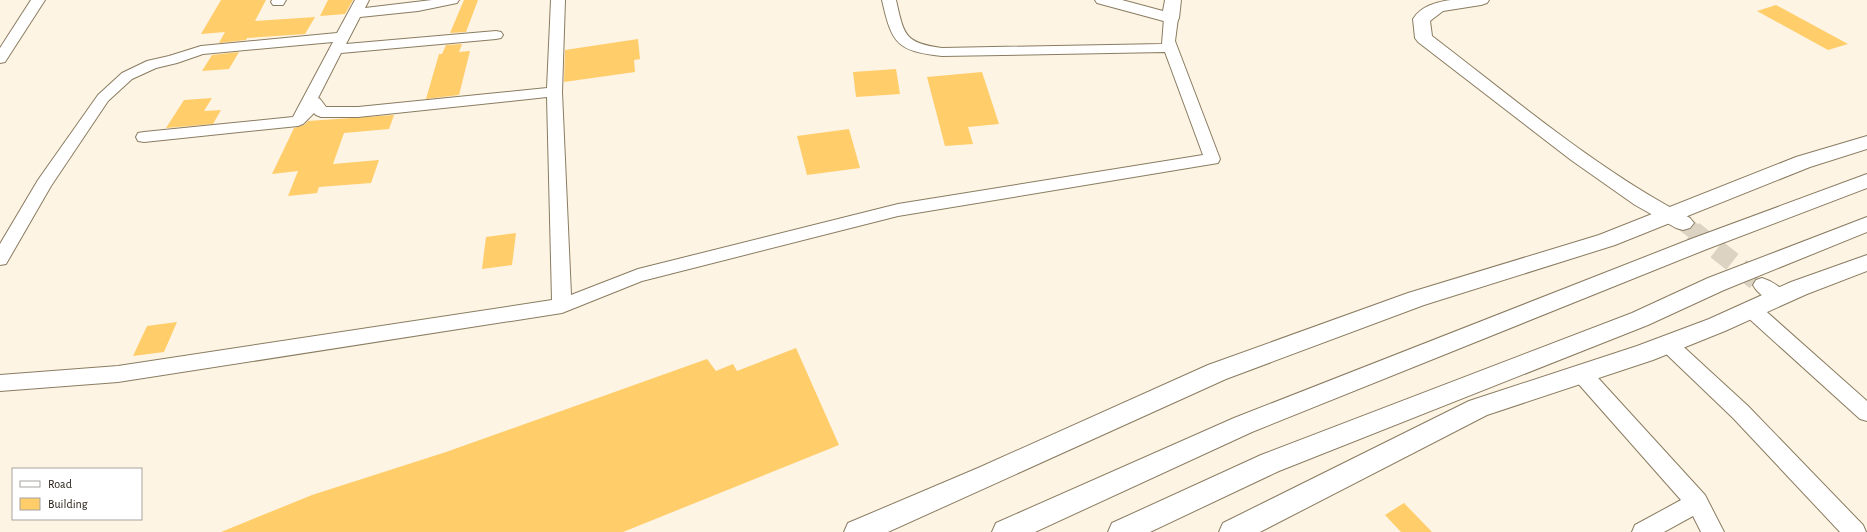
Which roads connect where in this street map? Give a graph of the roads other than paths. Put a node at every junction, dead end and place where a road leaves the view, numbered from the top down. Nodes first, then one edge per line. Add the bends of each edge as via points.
1 (38, 0) edge
2 (452, 0) edge
3 (558, 0) edge
4 (889, 0) edge
5 (1103, 0) edge
6 (1173, 0) edge
7 (1481, 0) edge
8 (359, 6) edge
9 (1171, 18) junction
10 (496, 35) dead end
11 (340, 43) junction
12 (1171, 48) junction
13 (0, 59) edge
14 (554, 92) junction
15 (298, 121) junction
16 (144, 137) dead end
17 (1867, 142) edge
18 (1867, 181) edge
19 (1675, 220) junction
20 (1867, 224) edge
21 (0, 259) edge
22 (1867, 263) edge
23 (562, 306) junction
24 (1752, 310) junction
25 (1668, 344) junction
26 (1582, 374) junction
27 (0, 384) edge
28 (1867, 413) edge
29 (1697, 502) junction
30 (858, 532) edge
31 (1006, 532) edge
32 (1122, 532) edge
33 (1233, 532) edge
34 (1643, 532) edge
35 (1713, 532) edge
36 (1855, 532) edge

1 - 13 street
2 - 8 street via 418,7
3 - 14 street
4 - 12 street via 896,31 901,39 921,50 942,52
5 - 9 main road
6 - 9 main road
7 - 19 main road via 1438,7 1421,19 1424,38 1622,187
8 - 11 street
9 - 12 street via 1168,41
10 - 11 street
11 - 15 street
11 - 21 street via 201,50 152,64 127,76 103,98 44,184
12 - 23 street via 1212,159 898,210 638,276
14 - 15 street via 358,112 321,112 315,102
14 - 23 street
15 - 16 street
17 - 19 main road via 1803,162
18 - 31 main road via 1699,244 1243,425
19 - 30 main road via 1416,299 1217,372
20 - 32 main road via 1716,284 1640,319 1270,463
22 - 24 main road via 1799,288 1771,291
23 - 27 street via 118,374
24 - 25 main road
24 - 28 street
25 - 26 main road
25 - 36 street via 1750,422
26 - 29 street
26 - 33 main road via 1478,408
29 - 34 street
29 - 35 street

